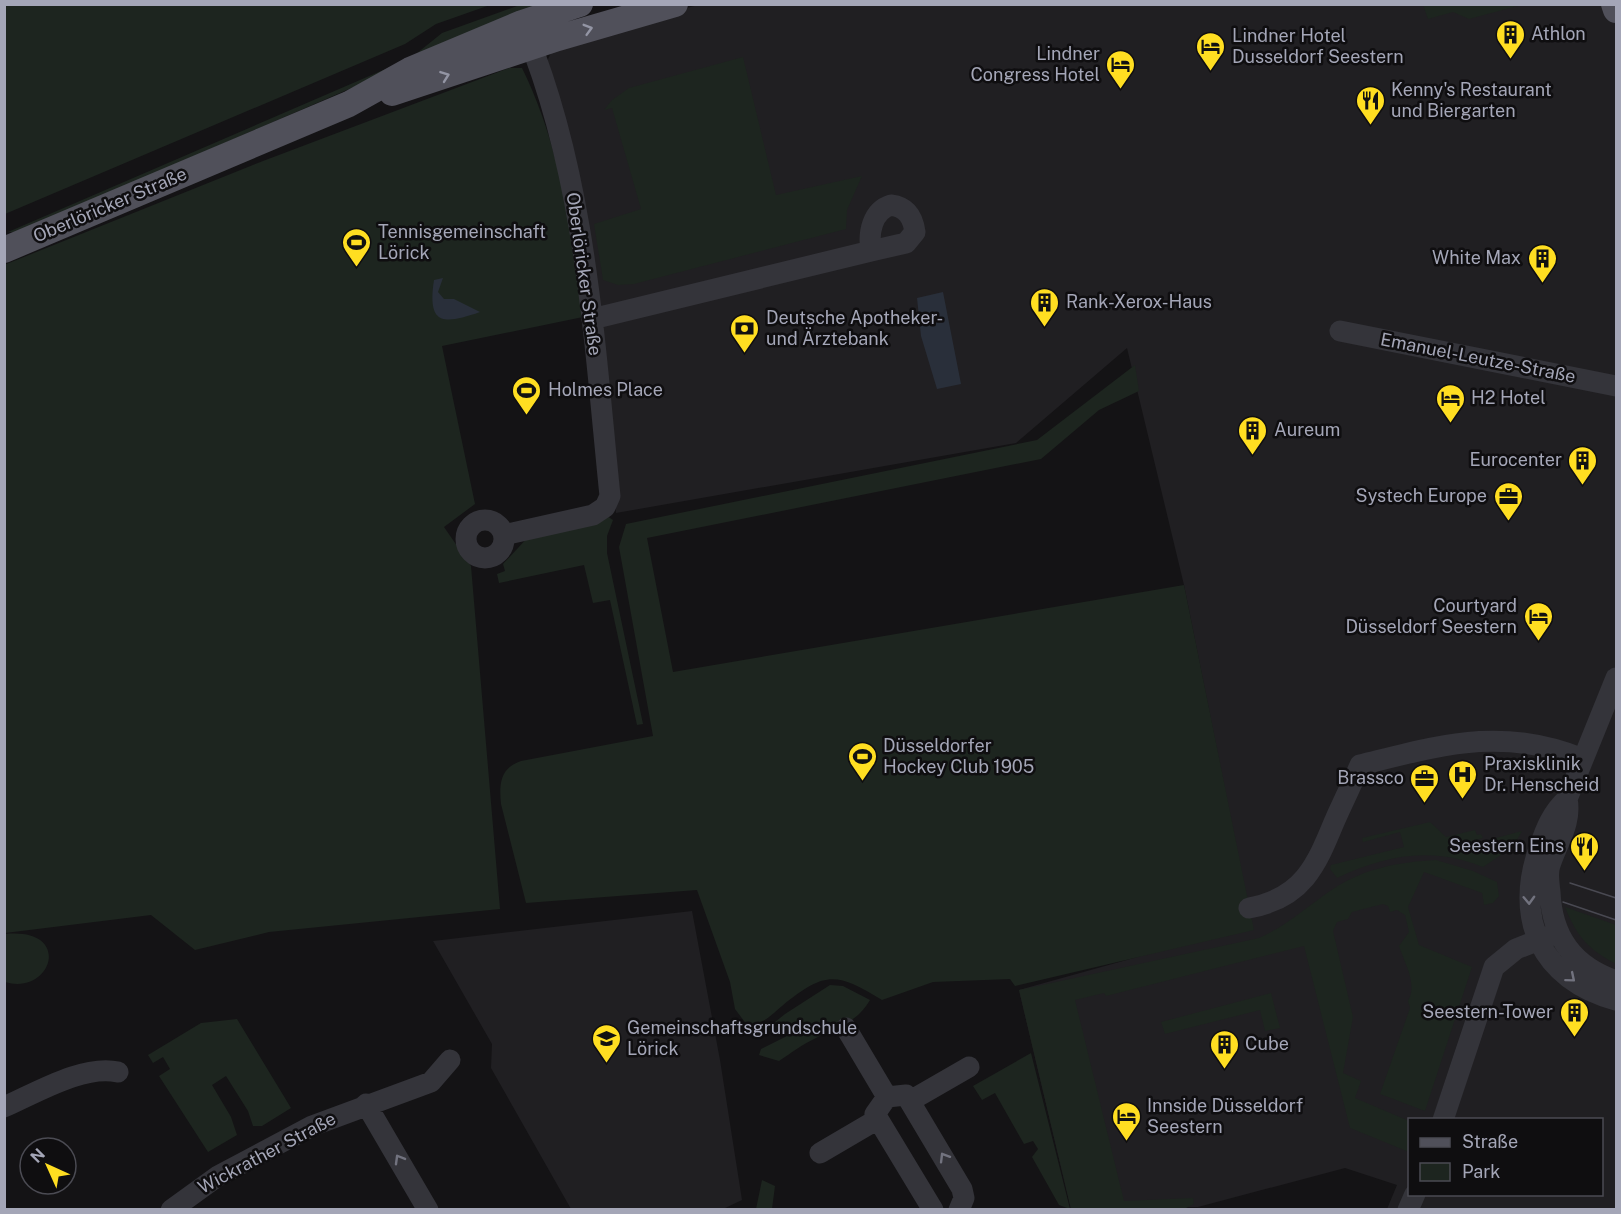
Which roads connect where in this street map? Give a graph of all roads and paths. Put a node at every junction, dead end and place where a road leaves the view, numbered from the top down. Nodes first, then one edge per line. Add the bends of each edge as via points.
1 (580, 4) edge
2 (675, 4) edge
3 (1614, 4) edge
4 (1617, 10) edge
5 (527, 35) junction
6 (4, 250) edge
7 (871, 251) dead end
8 (592, 319) junction
9 (1340, 331) dead end
10 (1617, 386) edge
11 (504, 535) dead end
12 (1617, 678) edge
13 (1584, 759) junction
14 (1249, 908) dead end
15 (1547, 936) junction
16 (1617, 981) edge
17 (1617, 1000) edge
18 (846, 1028) dead end
19 (450, 1060) dead end
20 (969, 1067) dead end
21 (118, 1072) dead end
22 (887, 1097) junction
23 (910, 1101) junction
24 (366, 1104) junction
25 (4, 1107) edge
26 (1443, 1118) edge
27 (878, 1119) junction
28 (820, 1153) dead end
29 (171, 1209) edge
30 (428, 1209) edge
31 (933, 1209) edge
32 (959, 1209) edge

1 - 5 main road
5 -> 2 main road
3 - 4 main road
5 - 6 main road, Oberlöricker Straße via 410,70 349,104
5 - 8 street, Oberlöricker Straße via 575,196
7 - 8 street
8 - 11 street, Oberlöricker Straße via 609,500 593,515
9 - 10 street, Emanuel-Leutze-Straße
12 - 13 street
13 - 14 street via 1547,746 1473,740 1360,765 1320,858 1301,883 1281,897
13 - 15 street via 1567,799 1568,820 1548,870
15 - 16 street via 1565,946 1587,967
15 -> 17 street via 1559,967 1583,987
15 - 26 street via 1516,949 1494,968
18 - 22 street
19 - 24 street, Wickrather Straße via 431,1082
20 - 23 street
21 - 25 street via 88,1072
22 - 23 street via 906,1095
22 - 27 street via 875,1114
32 -> 23 street via 964,1198 962,1189
24 - 29 street, Wickrather Straße via 266,1150 194,1191
30 -> 24 street
27 - 28 street
27 - 31 street

